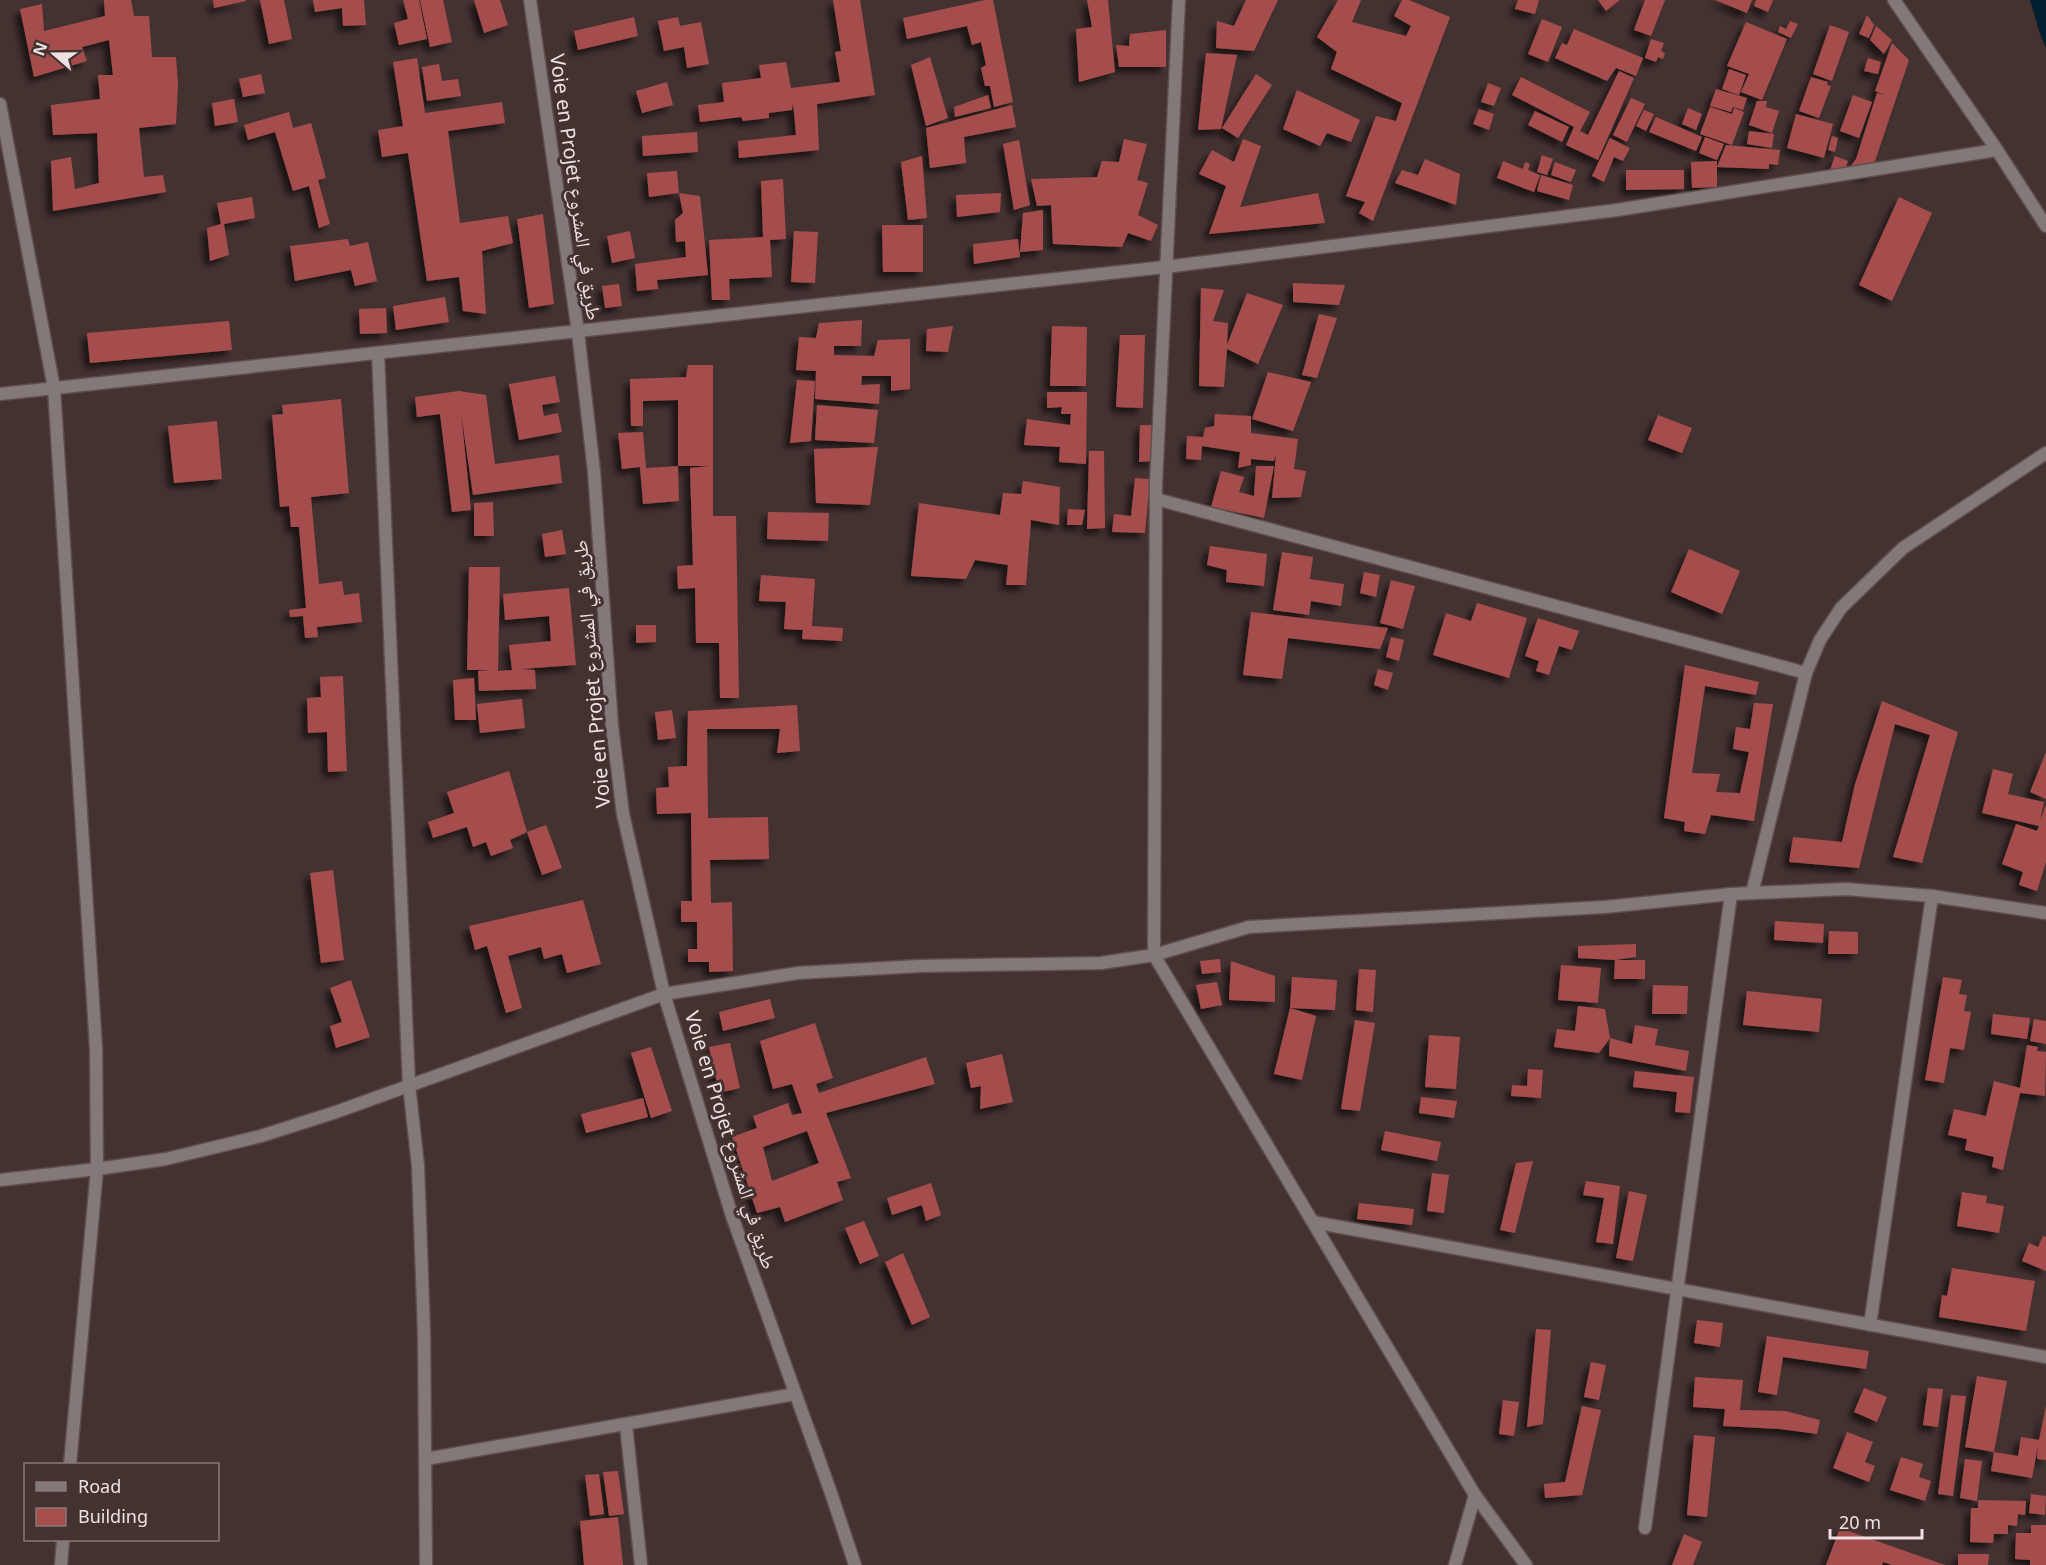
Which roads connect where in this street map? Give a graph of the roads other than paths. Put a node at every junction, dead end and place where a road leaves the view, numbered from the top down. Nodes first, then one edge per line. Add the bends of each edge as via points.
1 (530, 0) edge
2 (1179, 0) edge
3 (1894, 0) edge
4 (0, 104) edge
5 (1997, 150) junction
6 (2046, 226) edge
7 (1165, 267) junction
8 (578, 332) junction
9 (378, 353) junction
10 (54, 388) junction
11 (0, 394) edge
12 (2046, 453) edge
13 (1156, 499) junction
14 (1806, 673) junction
15 (1752, 893) junction
16 (1731, 894) junction
17 (1932, 896) junction
18 (2046, 913) edge
19 (1154, 955) junction
20 (664, 994) junction
21 (409, 1085) junction
22 (97, 1169) junction
23 (0, 1180) edge
24 (1313, 1222) junction
25 (1677, 1289) junction
26 (1870, 1325) junction
27 (2046, 1357) edge
28 (795, 1394) junction
29 (626, 1425) junction
30 (426, 1459) junction
31 (70, 1463) edge
32 (1475, 1495) junction
33 (1645, 1528) dead end
34 (63, 1541) edge
35 (61, 1565) edge
36 (426, 1565) edge
37 (640, 1565) edge
38 (855, 1565) edge
39 (1455, 1565) edge
40 (1526, 1565) edge

1 - 8 street, Voie en Projet طريق في المشروع
2 - 7 street
3 - 5 street
4 - 10 street
5 - 6 street
5 - 7 street via 1617,210
7 - 8 street
7 - 13 street
8 - 9 street
8 - 20 street, Voie en Projet طريق في المشروع via 594,471 622,814
9 - 10 street
9 - 21 street
10 - 11 street
10 - 22 street via 96,1048
12 - 14 street via 1903,549 1842,608 1820,640
13 - 14 street
13 - 19 street
14 - 15 street
15 - 16 street
15 - 17 street via 1846,889
16 - 19 street via 1605,907 1250,927
16 - 25 street
17 - 18 street
17 - 26 street
19 - 20 street via 1101,963 919,966 798,973
19 - 24 street
20 - 21 street
20 - 28 street, Voie en Projet طريق في المشروع via 732,1216
21 - 22 street via 261,1136 166,1159
21 - 30 street via 418,1166
22 - 23 street
22 - 31 street
24 - 25 street
24 - 32 street
25 - 26 street
25 - 33 street
26 - 27 street
28 - 29 street
28 - 38 street, Voie en Projet طريق في المشروع
29 - 30 street
29 - 37 street
30 - 36 street
32 - 39 street
32 - 40 street
34 - 35 street

